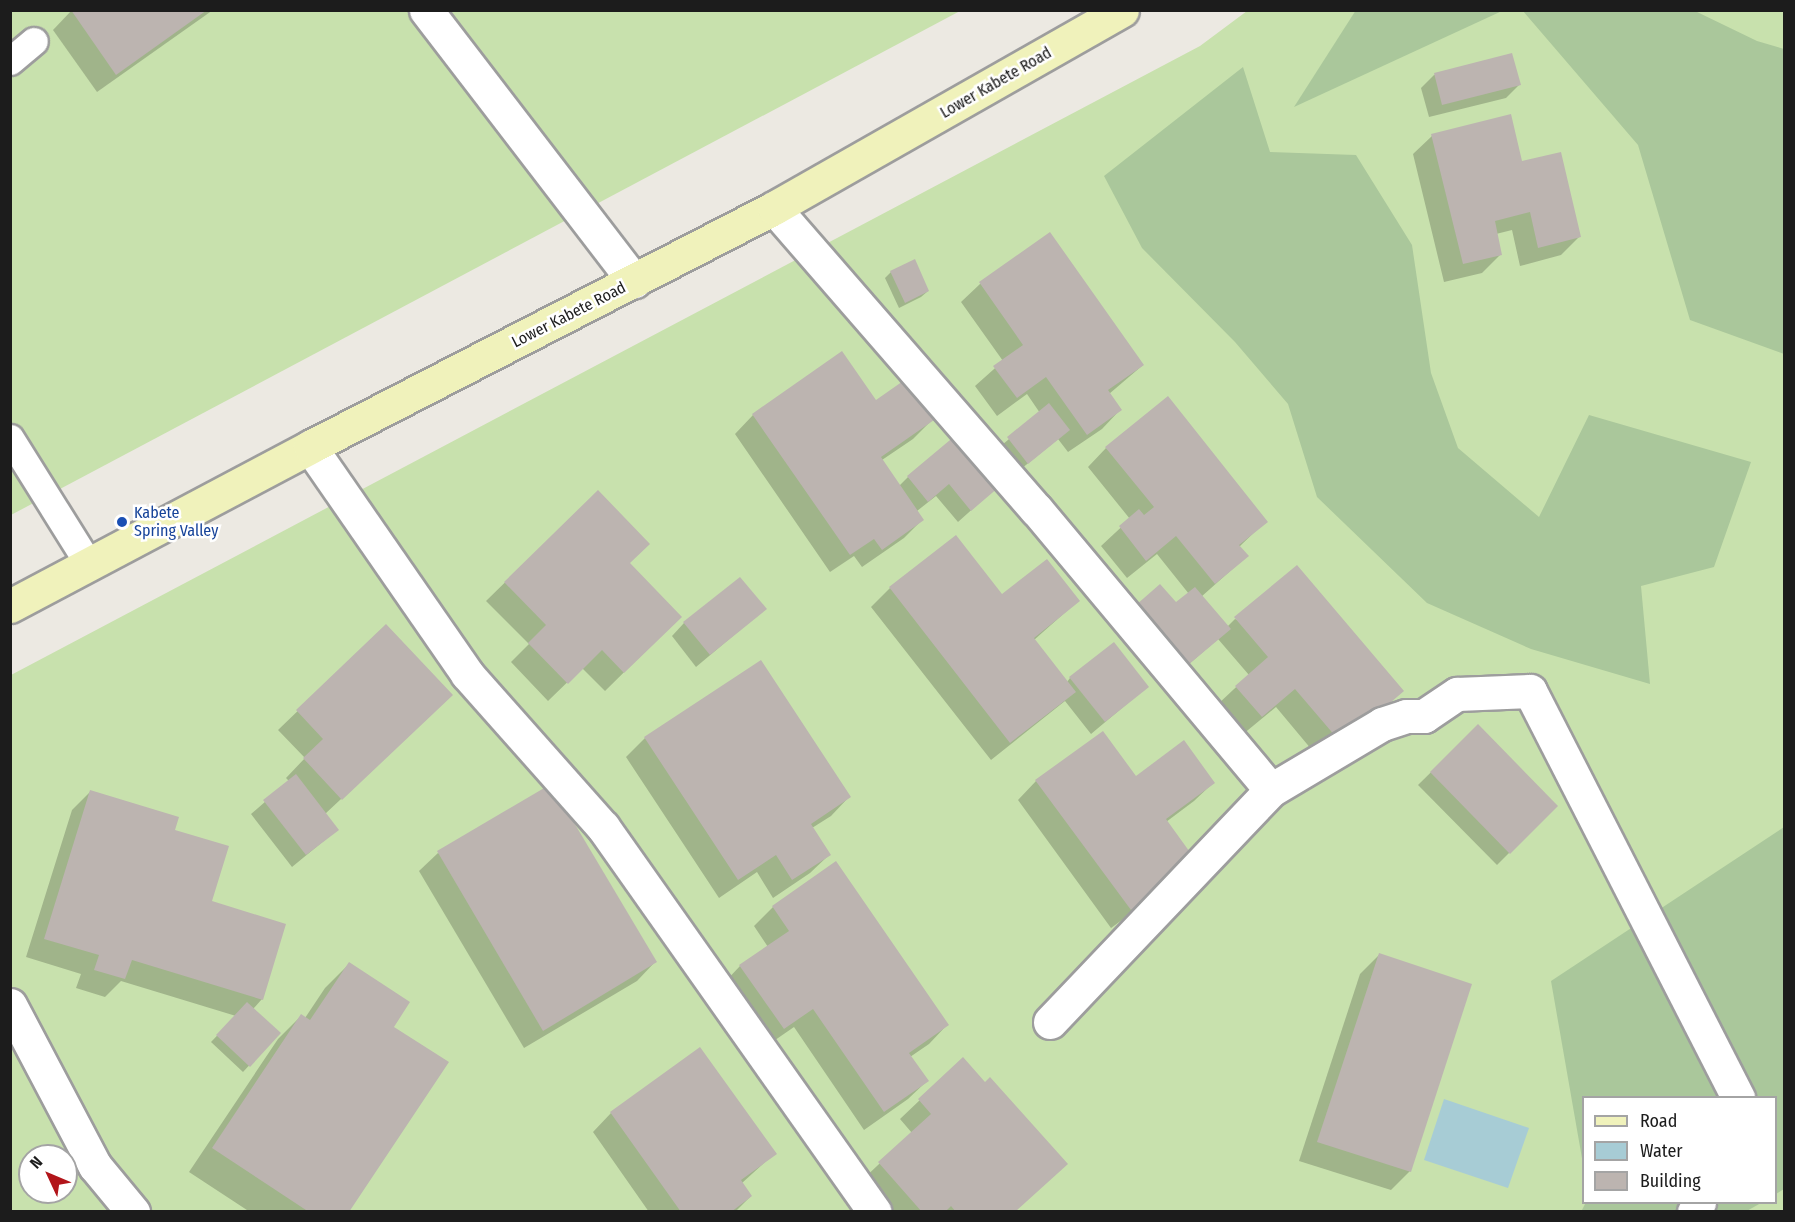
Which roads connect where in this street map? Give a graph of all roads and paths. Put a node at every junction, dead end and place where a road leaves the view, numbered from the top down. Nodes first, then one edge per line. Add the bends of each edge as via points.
1 (426, 10) edge
2 (1104, 15) edge
3 (34, 41) dead end
4 (10, 61) edge
5 (774, 208) junction
6 (634, 281) junction
7 (10, 438) edge
8 (310, 447) junction
9 (90, 566) junction
10 (10, 606) edge
11 (1271, 790) junction
12 (10, 1005) edge
13 (1050, 1022) dead end
14 (1737, 1096) edge
15 (133, 1212) edge
16 (875, 1212) edge

1 - 6 street
2 - 5 main road, Lower Kabete Road
3 - 4 lane
5 - 6 main road, Lower Kabete Road
5 - 11 street via 1036,509
6 - 8 main road, Lower Kabete Road
7 - 9 lane
8 - 9 main road, Lower Kabete Road
8 - 16 street via 467,674 603,827
9 - 10 main road, Lower Kabete Road
11 - 13 street
11 - 14 street via 1383,724 1406,716 1424,716 1457,694 1530,691
12 - 15 street via 95,1166

